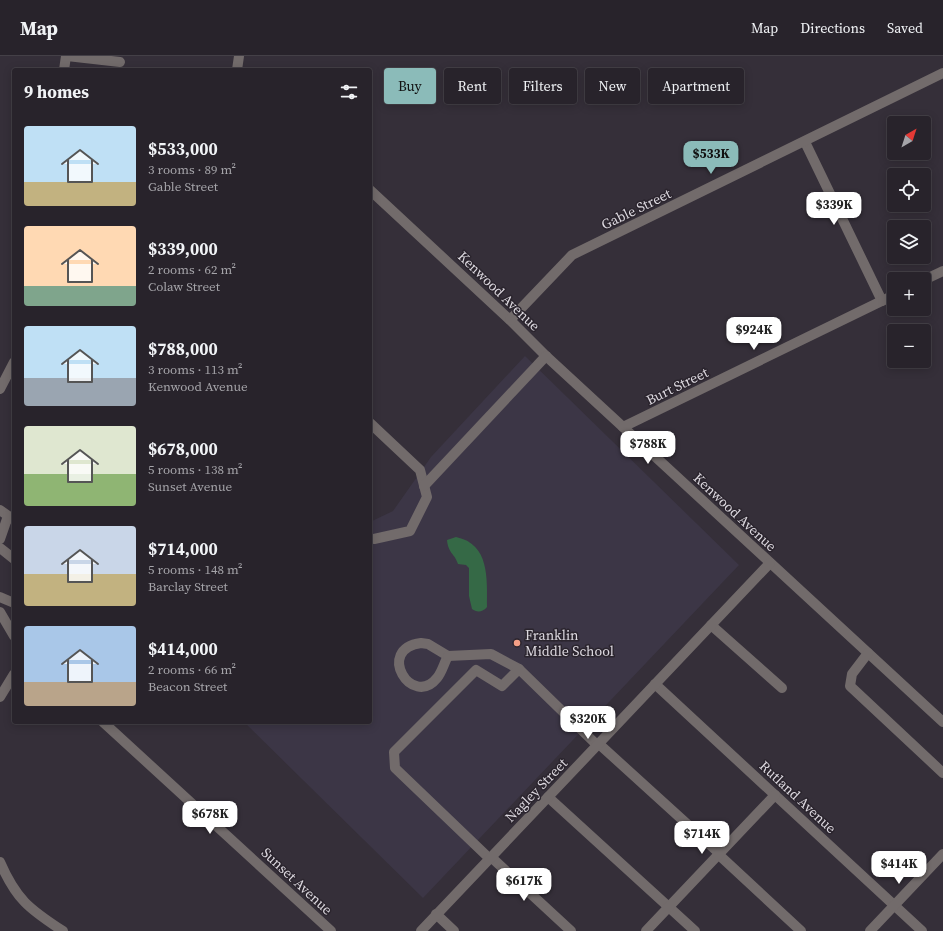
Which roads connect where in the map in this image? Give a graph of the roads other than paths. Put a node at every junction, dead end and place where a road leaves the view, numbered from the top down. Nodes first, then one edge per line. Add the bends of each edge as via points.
1 (66, 56) edge
2 (239, 56) edge
3 (120, 62) dead end
4 (64, 68) edge
5 (237, 68) edge
6 (943, 73) edge
7 (805, 142) junction
8 (372, 192) edge
9 (943, 271) edge
10 (931, 277) edge
11 (887, 298) edge
12 (882, 301) junction
13 (510, 320) junction
14 (546, 356) junction
15 (12, 367) edge
16 (0, 389) edge
17 (372, 425) edge
18 (623, 428) junction
19 (424, 486) junction
20 (7, 515) edge
21 (0, 539) edge
22 (374, 539) dead end
23 (0, 548) edge
24 (12, 557) edge
25 (770, 563) junction
26 (0, 597) edge
27 (12, 602) edge
28 (0, 612) edge
29 (711, 625) junction
30 (12, 633) edge
31 (868, 653) junction
32 (448, 656) junction
33 (519, 669) junction
34 (12, 677) edge
35 (655, 684) junction
36 (782, 688) dead end
37 (0, 697) edge
38 (943, 722) edge
39 (105, 724) edge
40 (598, 744) junction
41 (943, 773) edge
42 (775, 795) junction
43 (548, 797) junction
44 (719, 853) junction
45 (943, 854) edge
46 (490, 858) junction
47 (0, 862) edge
48 (894, 905) junction
49 (669, 906) junction
50 (436, 914) junction
51 (63, 931) edge
52 (331, 931) edge
53 (421, 931) edge
54 (454, 931) edge
55 (571, 931) edge
56 (646, 931) edge
57 (695, 931) edge
58 (801, 931) edge
59 (870, 931) edge
60 (922, 931) edge

1 - 3 street
1 - 4 street
2 - 5 street
6 - 7 street, Gable Street
7 - 12 street
7 - 13 street, Gable Street via 572,255
8 - 13 street, Kenwood Avenue
9 - 10 street
11 - 12 street, Burt Street
12 - 18 street, Burt Street
13 - 14 street, Kenwood Avenue
14 - 18 street, Kenwood Avenue
14 - 19 street
15 - 16 street
17 - 19 street via 420,470
18 - 25 street, Kenwood Avenue
19 - 22 street via 427,497 410,531
20 - 21 street
23 - 24 street
25 - 29 street, Nagley Street
25 - 31 street, Kenwood Avenue
26 - 27 street
28 - 30 street
29 - 35 street, Nagley Street
29 - 36 street
31 - 38 street, Kenwood Avenue
31 - 41 street via 852,674 850,686
32 - 32 street via 428,644 414,644 408,646 400,657 400,672 409,683 416,686 431,684
32 - 33 street via 491,654
33 - 40 street
33 - 46 street via 502,686 476,670 394,752 395,768
34 - 37 street
35 - 40 street, Nagley Street
35 - 42 street, Rutland Avenue
39 - 52 street, Sunset Avenue
40 - 43 street, Nagley Street
40 - 44 street
42 - 44 street
42 - 48 street, Rutland Avenue
43 - 46 street, Nagley Street
43 - 49 street
44 - 49 street
44 - 58 street
45 - 48 street
46 - 50 street, Nagley Street
46 - 55 street
47 - 51 street via 18,897 41,918
48 - 59 street
48 - 60 street, Rutland Avenue
49 - 56 street
49 - 57 street
50 - 53 street, Nagley Street
50 - 54 street

